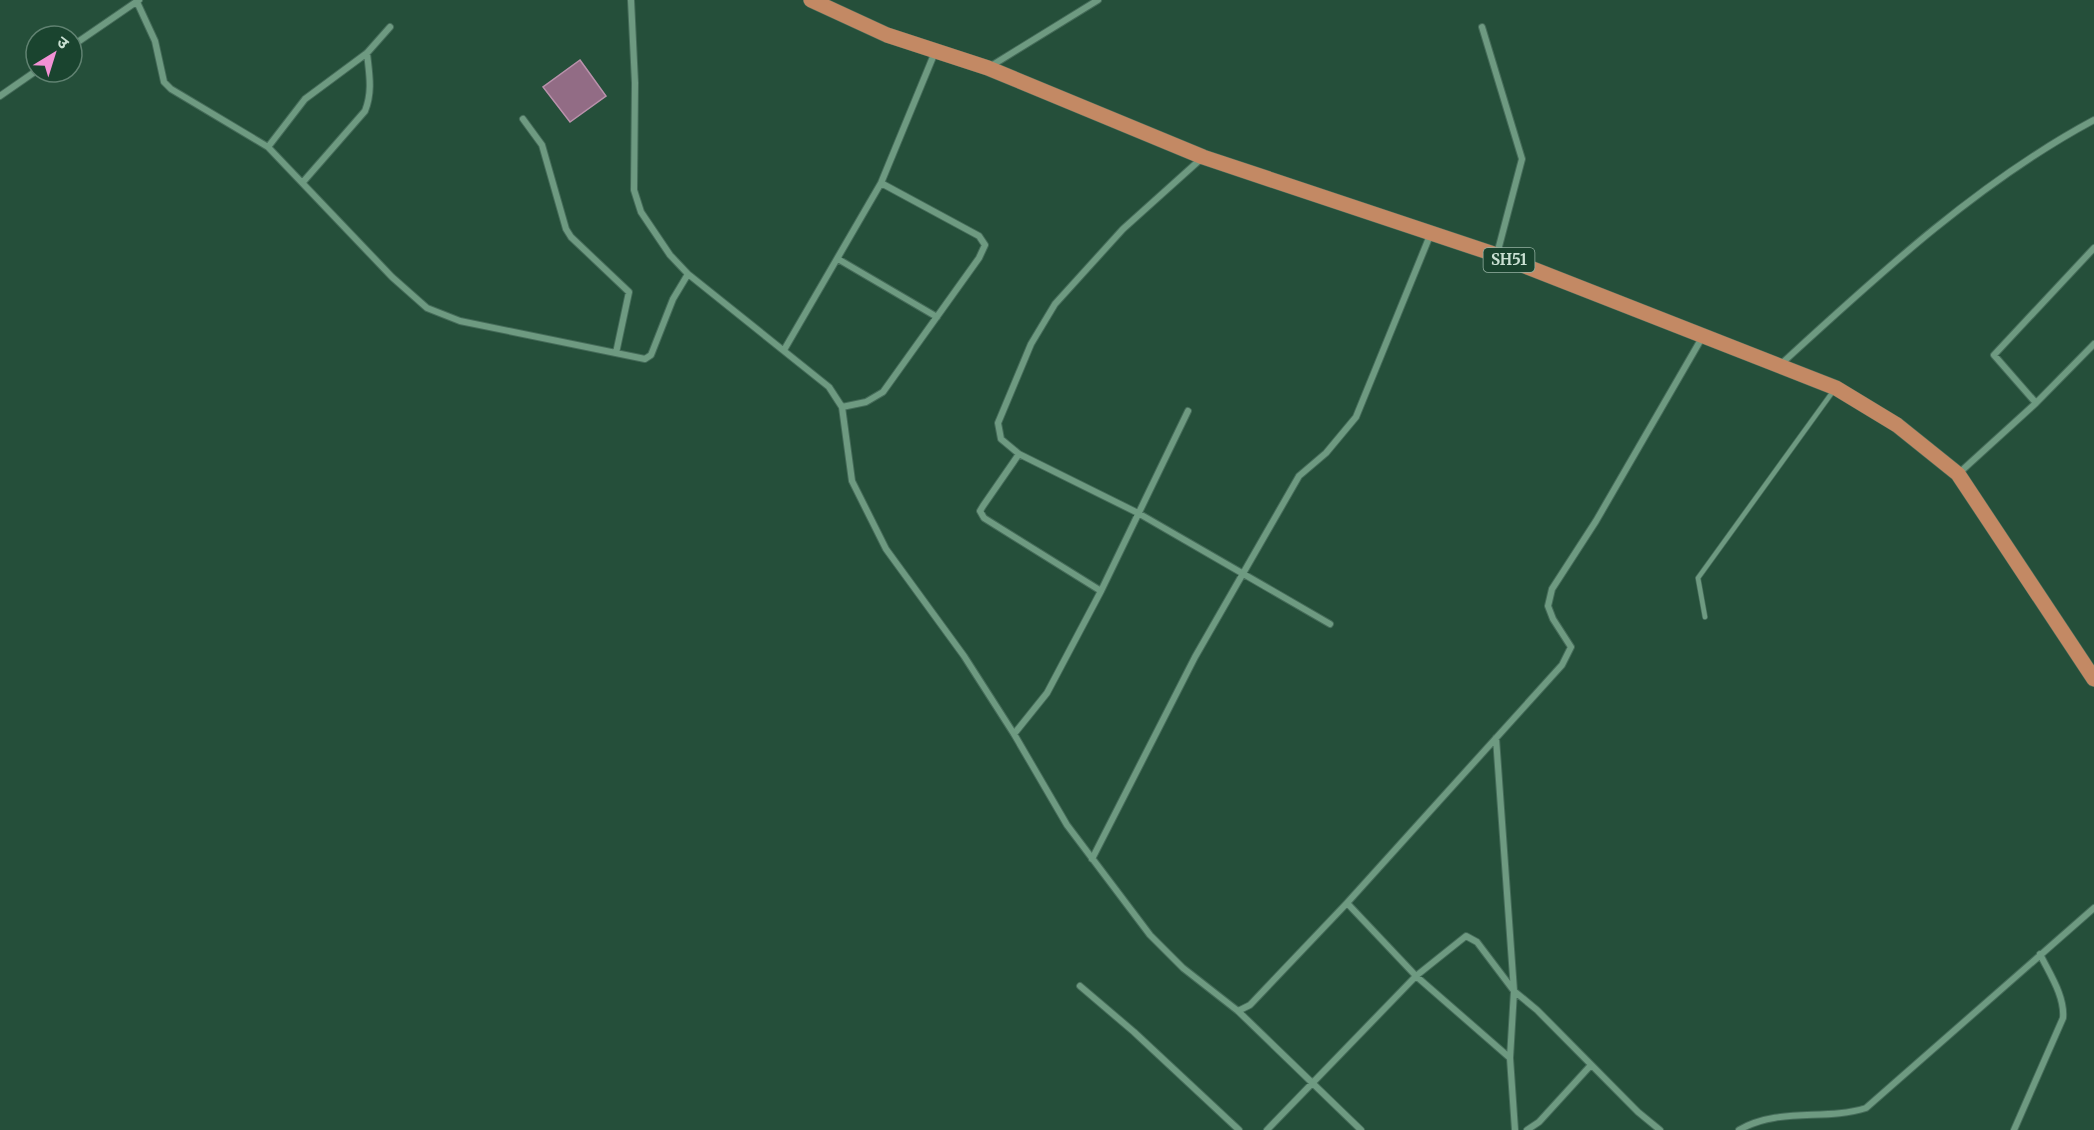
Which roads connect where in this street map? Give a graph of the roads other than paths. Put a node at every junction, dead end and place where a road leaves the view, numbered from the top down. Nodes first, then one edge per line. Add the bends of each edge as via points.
1 (631, 0) edge
2 (811, 0) edge
3 (1098, 0) edge
4 (138, 1) edge
5 (390, 27) dead end
6 (1482, 27) dead end
7 (84, 38) edge
8 (935, 52) junction
9 (367, 53) junction
10 (987, 68) junction
11 (24, 79) edge
12 (0, 96) edge
13 (524, 119) dead end
14 (2094, 120) edge
15 (268, 147) junction
16 (1203, 157) junction
17 (303, 182) junction
18 (881, 183) junction
19 (1431, 232) junction
20 (2094, 248) edge
21 (1497, 255) junction
22 (838, 259) junction
23 (688, 274) junction
24 (937, 317) junction
25 (1703, 336) junction
26 (2094, 345) edge
27 (784, 350) junction
28 (616, 353) junction
29 (1779, 366) junction
30 (1836, 388) junction
31 (2036, 403) junction
32 (842, 407) junction
33 (1188, 411) dead end
34 (1019, 454) junction
35 (1958, 474) junction
36 (1138, 513) junction
37 (1242, 572) junction
38 (1101, 591) junction
39 (1705, 617) dead end
40 (1330, 624) dead end
41 (2094, 679) edge
42 (1014, 734) junction
43 (1496, 738) junction
44 (1092, 859) junction
45 (1347, 903) junction
46 (2094, 908) edge
47 (2040, 954) junction
48 (1416, 976) junction
49 (1080, 986) dead end
50 (1514, 991) junction
51 (1238, 1011) junction
52 (1510, 1058) junction
53 (1591, 1065) junction
54 (1313, 1084) junction
55 (1239, 1130) edge
56 (1267, 1130) edge
57 (1360, 1130) edge
58 (1515, 1130) edge
59 (1527, 1130) edge
60 (1660, 1130) edge
61 (1739, 1130) edge
62 (2014, 1130) edge

1 - 23 street via 634,190 641,212
2 - 8 main road, SH51
3 - 10 street
4 - 7 street
4 - 15 street via 155,41 164,82
5 - 9 street
6 - 21 street via 1522,159
8 - 10 main road, SH51
8 - 18 street
9 - 15 street via 305,99
9 - 17 street via 371,83 365,111
10 - 16 main road, SH51
11 - 12 street
13 - 28 street via 542,146 566,229 629,292
14 - 29 street via 2058,140 1936,229
15 - 17 street
16 - 19 main road, SH51
16 - 34 street via 1123,229 1055,304 1031,344 998,423 1001,439
17 - 28 street via 427,308 460,321
18 - 22 street
18 - 24 street via 979,236 986,245
19 - 21 main road, SH51
19 - 37 street via 1356,417 1326,453 1299,476
20 - 31 street via 1994,355
21 - 25 main road, SH51
22 - 24 street
22 - 27 street
23 - 27 street
23 - 28 street via 673,299 651,355 641,359
24 - 32 street via 883,392 866,402
25 - 29 main road, SH51
25 - 43 street via 1552,589 1548,606 1571,647 1562,665
26 - 31 street
27 - 32 street via 829,387
29 - 30 main road, SH51
30 - 35 main road, SH51 via 1897,425
30 - 39 lane via 1698,578
31 - 35 street
32 - 42 street via 852,482 886,549 964,656
33 - 36 street
34 - 36 street
34 - 38 street via 980,512
35 - 41 main road, SH51
36 - 37 street
36 - 38 street
37 - 40 street
37 - 44 street
38 - 42 street via 1047,693
42 - 44 street via 1067,825
43 - 45 street
43 - 50 street
44 - 51 street via 1150,935 1183,968
45 - 48 street
45 - 51 street via 1250,1005
46 - 47 street
47 - 61 street via 1866,1108 1849,1113 1775,1117
47 - 62 street via 2061,998 2063,1018
48 - 50 street via 1462,937 1470,936
48 - 52 street
48 - 54 street
49 - 55 street
50 - 52 street
50 - 53 street
51 - 54 street
52 - 58 street
53 - 59 street
53 - 60 street
54 - 56 street
54 - 57 street

